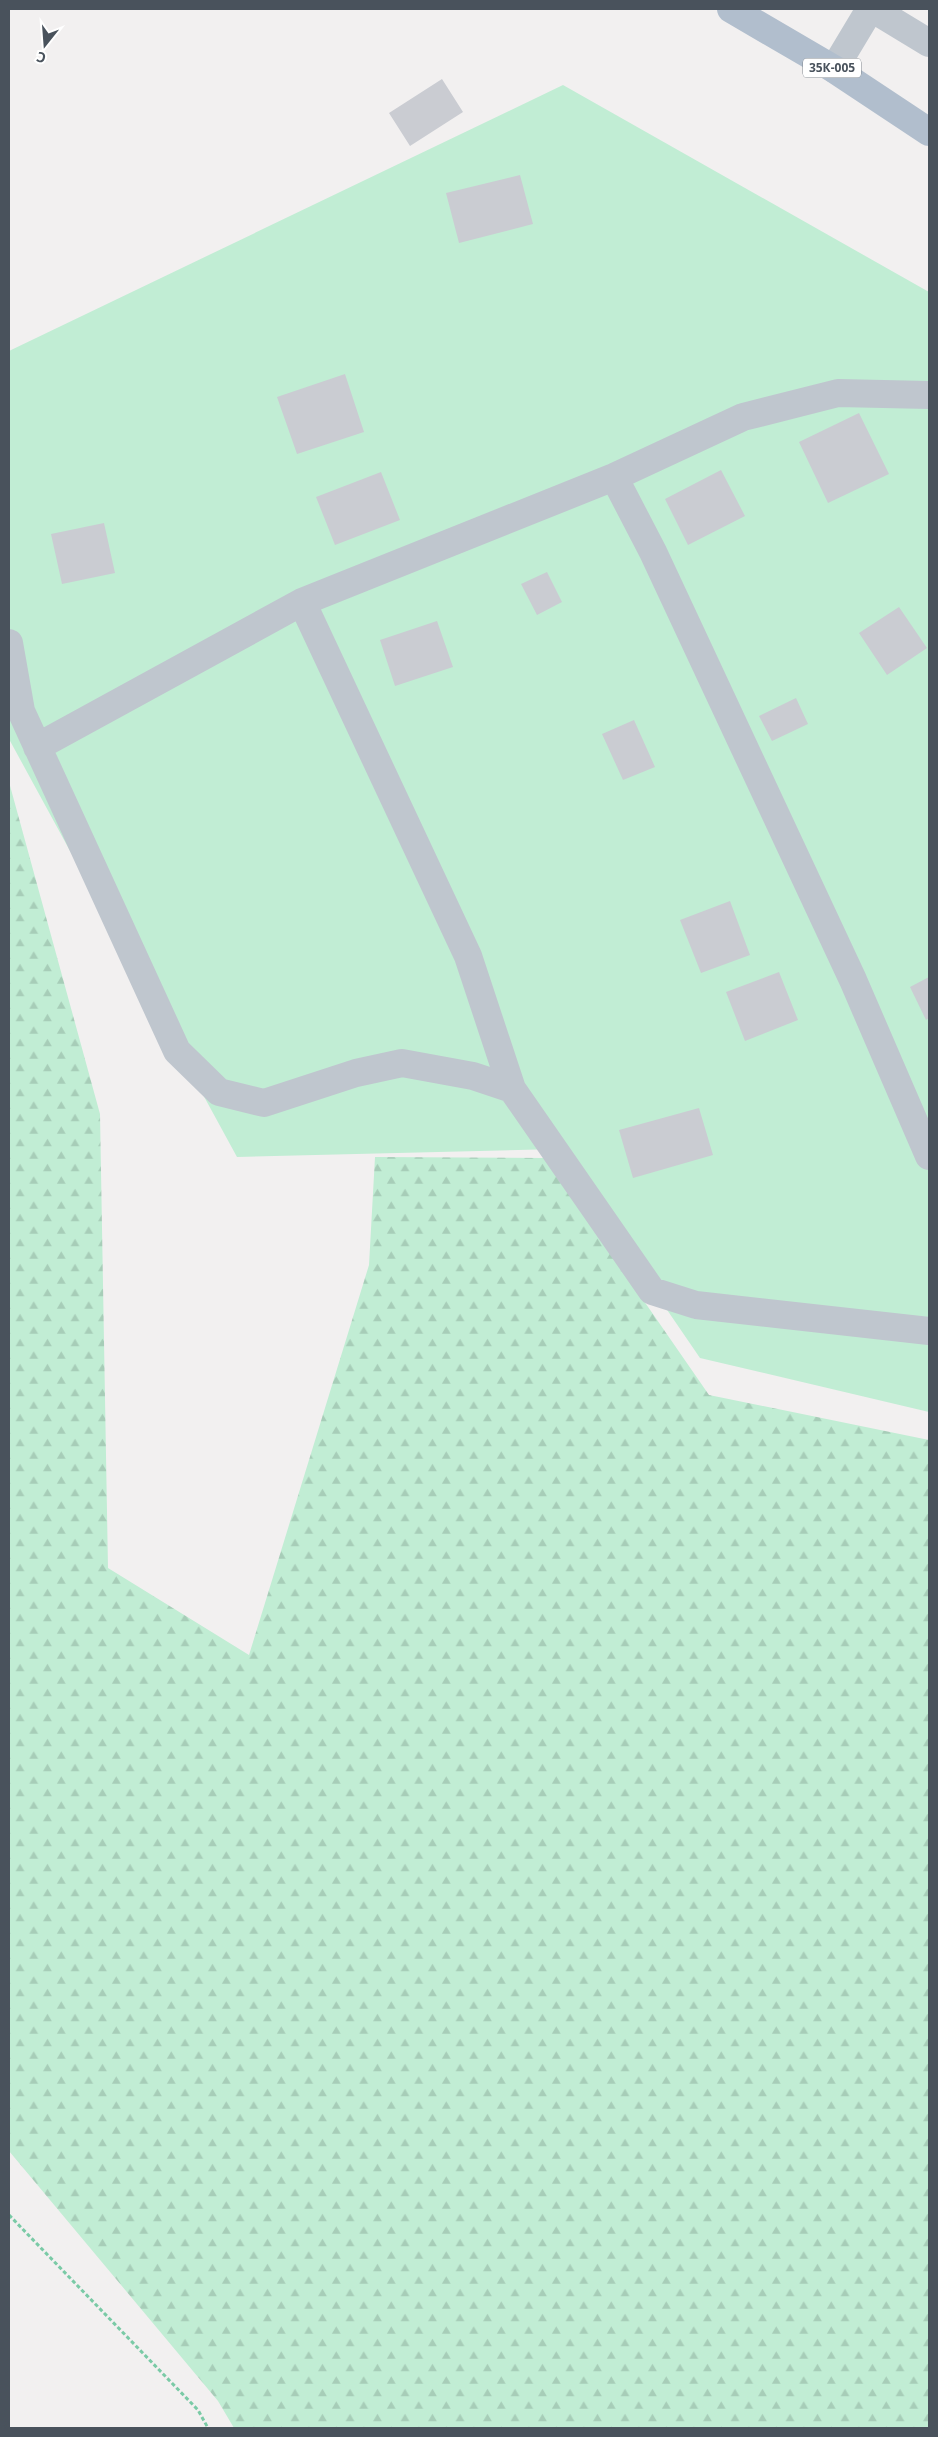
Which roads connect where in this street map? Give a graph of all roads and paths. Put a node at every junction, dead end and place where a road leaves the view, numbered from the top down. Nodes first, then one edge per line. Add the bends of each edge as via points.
1 (731, 9) edge
2 (871, 9) edge
3 (929, 43) edge
4 (834, 69) junction
5 (929, 132) edge
6 (926, 402) edge
7 (614, 477) junction
8 (302, 602) junction
9 (9, 643) edge
10 (37, 747) junction
11 (512, 1089) junction
12 (929, 1156) edge
13 (929, 1331) edge
14 (9, 2215) edge
15 (208, 2428) edge

1 - 4 main road, 35К-005
2 - 3 lane
2 - 4 lane
4 - 5 main road, 35К-005
6 - 7 lane via 838,393 742,417
7 - 8 lane
7 - 12 lane via 657,561 853,980
8 - 10 lane
8 - 11 lane via 468,956
9 - 10 lane via 21,710
10 - 11 lane via 177,1051 219,1092 264,1103 356,1073 402,1063 473,1076
11 - 13 lane via 652,1291 696,1305
14 - 15 path via 198,2410

